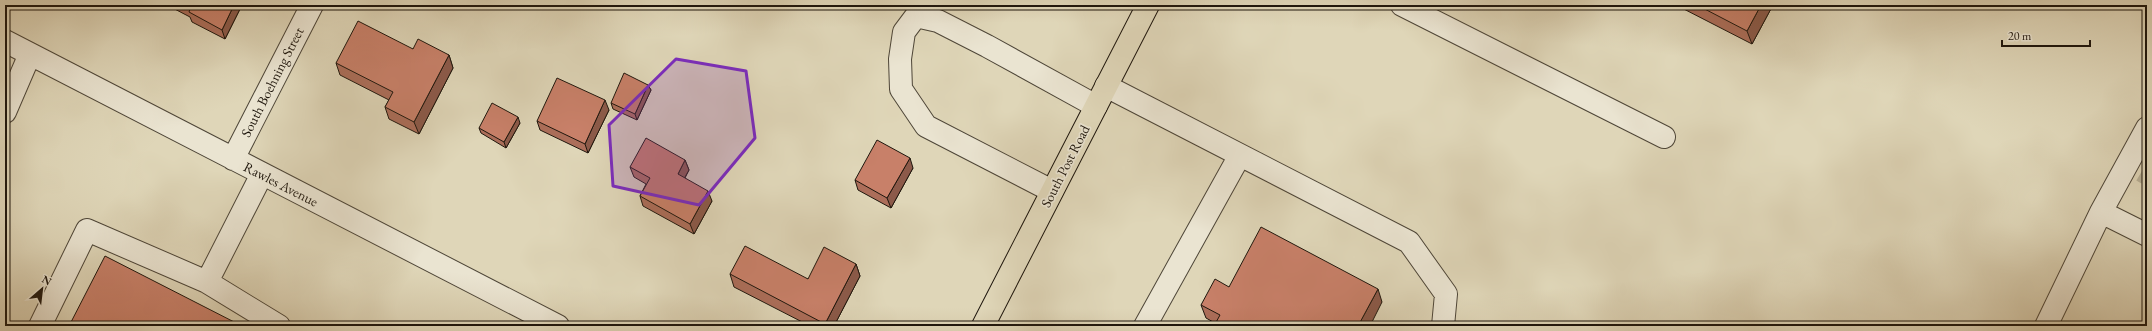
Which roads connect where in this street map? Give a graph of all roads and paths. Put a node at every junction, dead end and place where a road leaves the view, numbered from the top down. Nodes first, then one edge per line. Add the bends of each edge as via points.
1 (312, 5) edge
2 (1148, 5) edge
3 (1402, 5) edge
4 (5, 41) edge
5 (30, 54) junction
6 (1106, 86) junction
7 (1096, 106) junction
8 (5, 112) edge
9 (2146, 132) edge
10 (1664, 137) dead end
11 (1240, 155) junction
12 (233, 159) junction
13 (262, 174) junction
14 (1052, 192) junction
15 (2101, 212) junction
16 (2147, 235) edge
17 (207, 282) junction
18 (552, 325) edge
19 (40, 326) edge
20 (279, 326) edge
21 (983, 326) edge
22 (1145, 326) edge
23 (1443, 326) edge
24 (2046, 326) edge

1 - 12 street, South Boehning Street
2 - 6 main road, South Post Road
3 - 10 street
4 - 5 street, Rawles Avenue
5 - 8 street
5 - 12 street, Rawles Avenue
6 - 7 main road, South Post Road
6 - 11 street
7 - 14 main road, South Post Road
7 - 14 street via 938,21 916,16 904,32 900,59 901,89 926,126
9 - 15 street via 2135,167
11 - 22 street
11 - 23 street via 1409,242 1446,294
12 - 13 street, Rawles Avenue
13 - 17 street
13 - 18 street, Rawles Avenue
14 - 21 main road, South Post Road
15 - 16 street
15 - 24 street
17 - 19 street via 88,230
17 - 20 street

